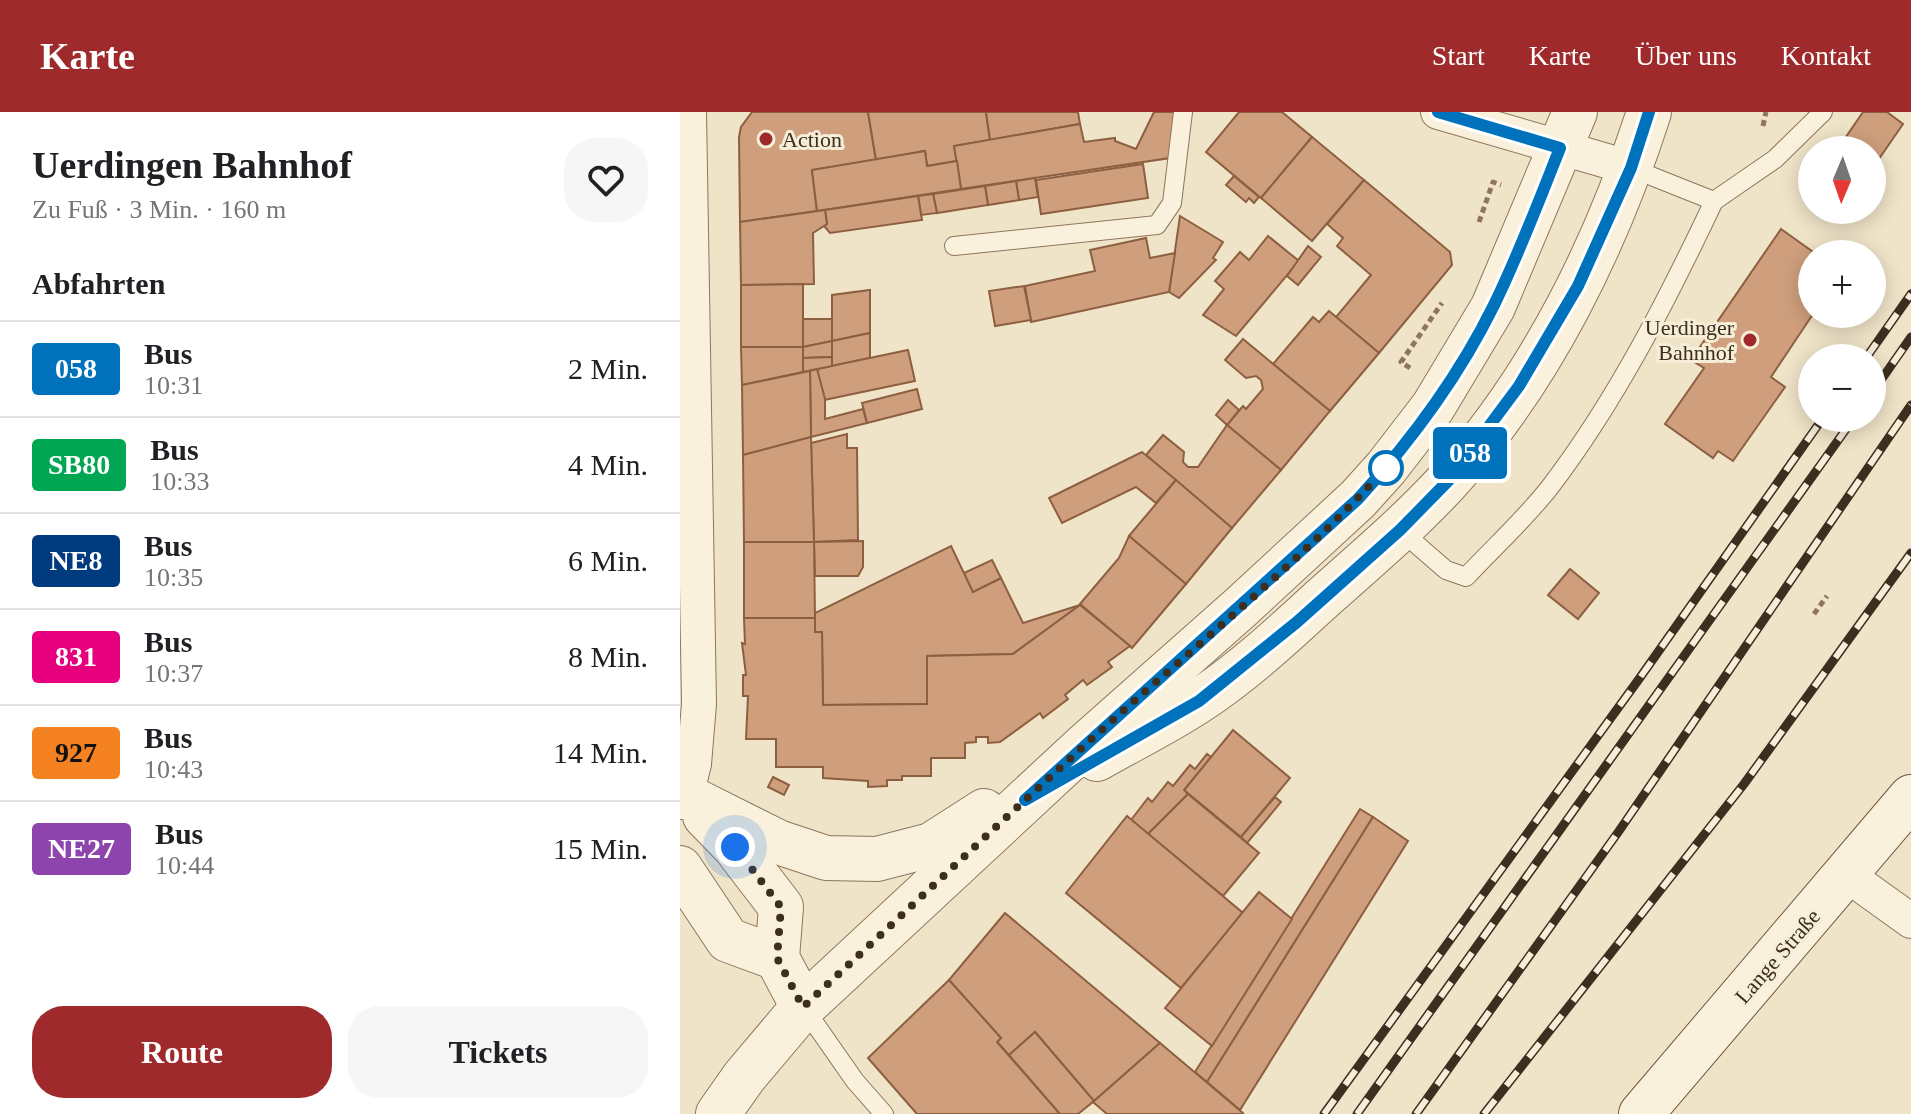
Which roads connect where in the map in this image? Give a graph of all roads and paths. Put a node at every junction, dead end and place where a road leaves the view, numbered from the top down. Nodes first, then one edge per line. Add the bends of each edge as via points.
1 (689, 112) edge
2 (1183, 112) edge
3 (1438, 112) edge
4 (1649, 112) edge
5 (1823, 112) edge
6 (1567, 130) edge
7 (1631, 168) junction
8 (1714, 201) junction
9 (954, 246) dead end
10 (688, 487) edge
11 (1400, 530) junction
12 (1827, 596) dead end
13 (1814, 614) dead end
14 (1083, 747) junction
15 (683, 796) edge
16 (1911, 797) edge
17 (1025, 800) junction
18 (680, 868) edge
19 (1847, 875) junction
20 (1911, 921) edge
21 (777, 958) junction
22 (803, 1007) junction
23 (718, 1114) edge
24 (884, 1114) edge
25 (1641, 1114) edge

1 - 10 street
2 - 9 lane via 1172,203 1157,225
3 - 6 street
4 - 7 street
5 - 8 lane via 1775,159
6 - 7 street
6 - 14 street via 1493,307 1433,407 1386,468 1240,608
7 - 8 lane
7 - 11 street via 1578,286 1519,386 1449,480
8 - 11 lane via 1656,321 1600,415 1548,489 1466,577 1446,570
10 - 15 street via 699,704 694,764
11 - 17 street via 1199,701
12 - 13 path
14 - 15 street via 931,845 877,859 826,858 778,842
14 - 17 street
15 - 21 street via 735,847 781,907
16 - 19 street, Lange Straße
17 - 22 street
18 - 21 street via 728,940
19 - 20 street
19 - 25 street, Lange Straße
21 - 22 street
22 - 23 street
22 - 24 lane

